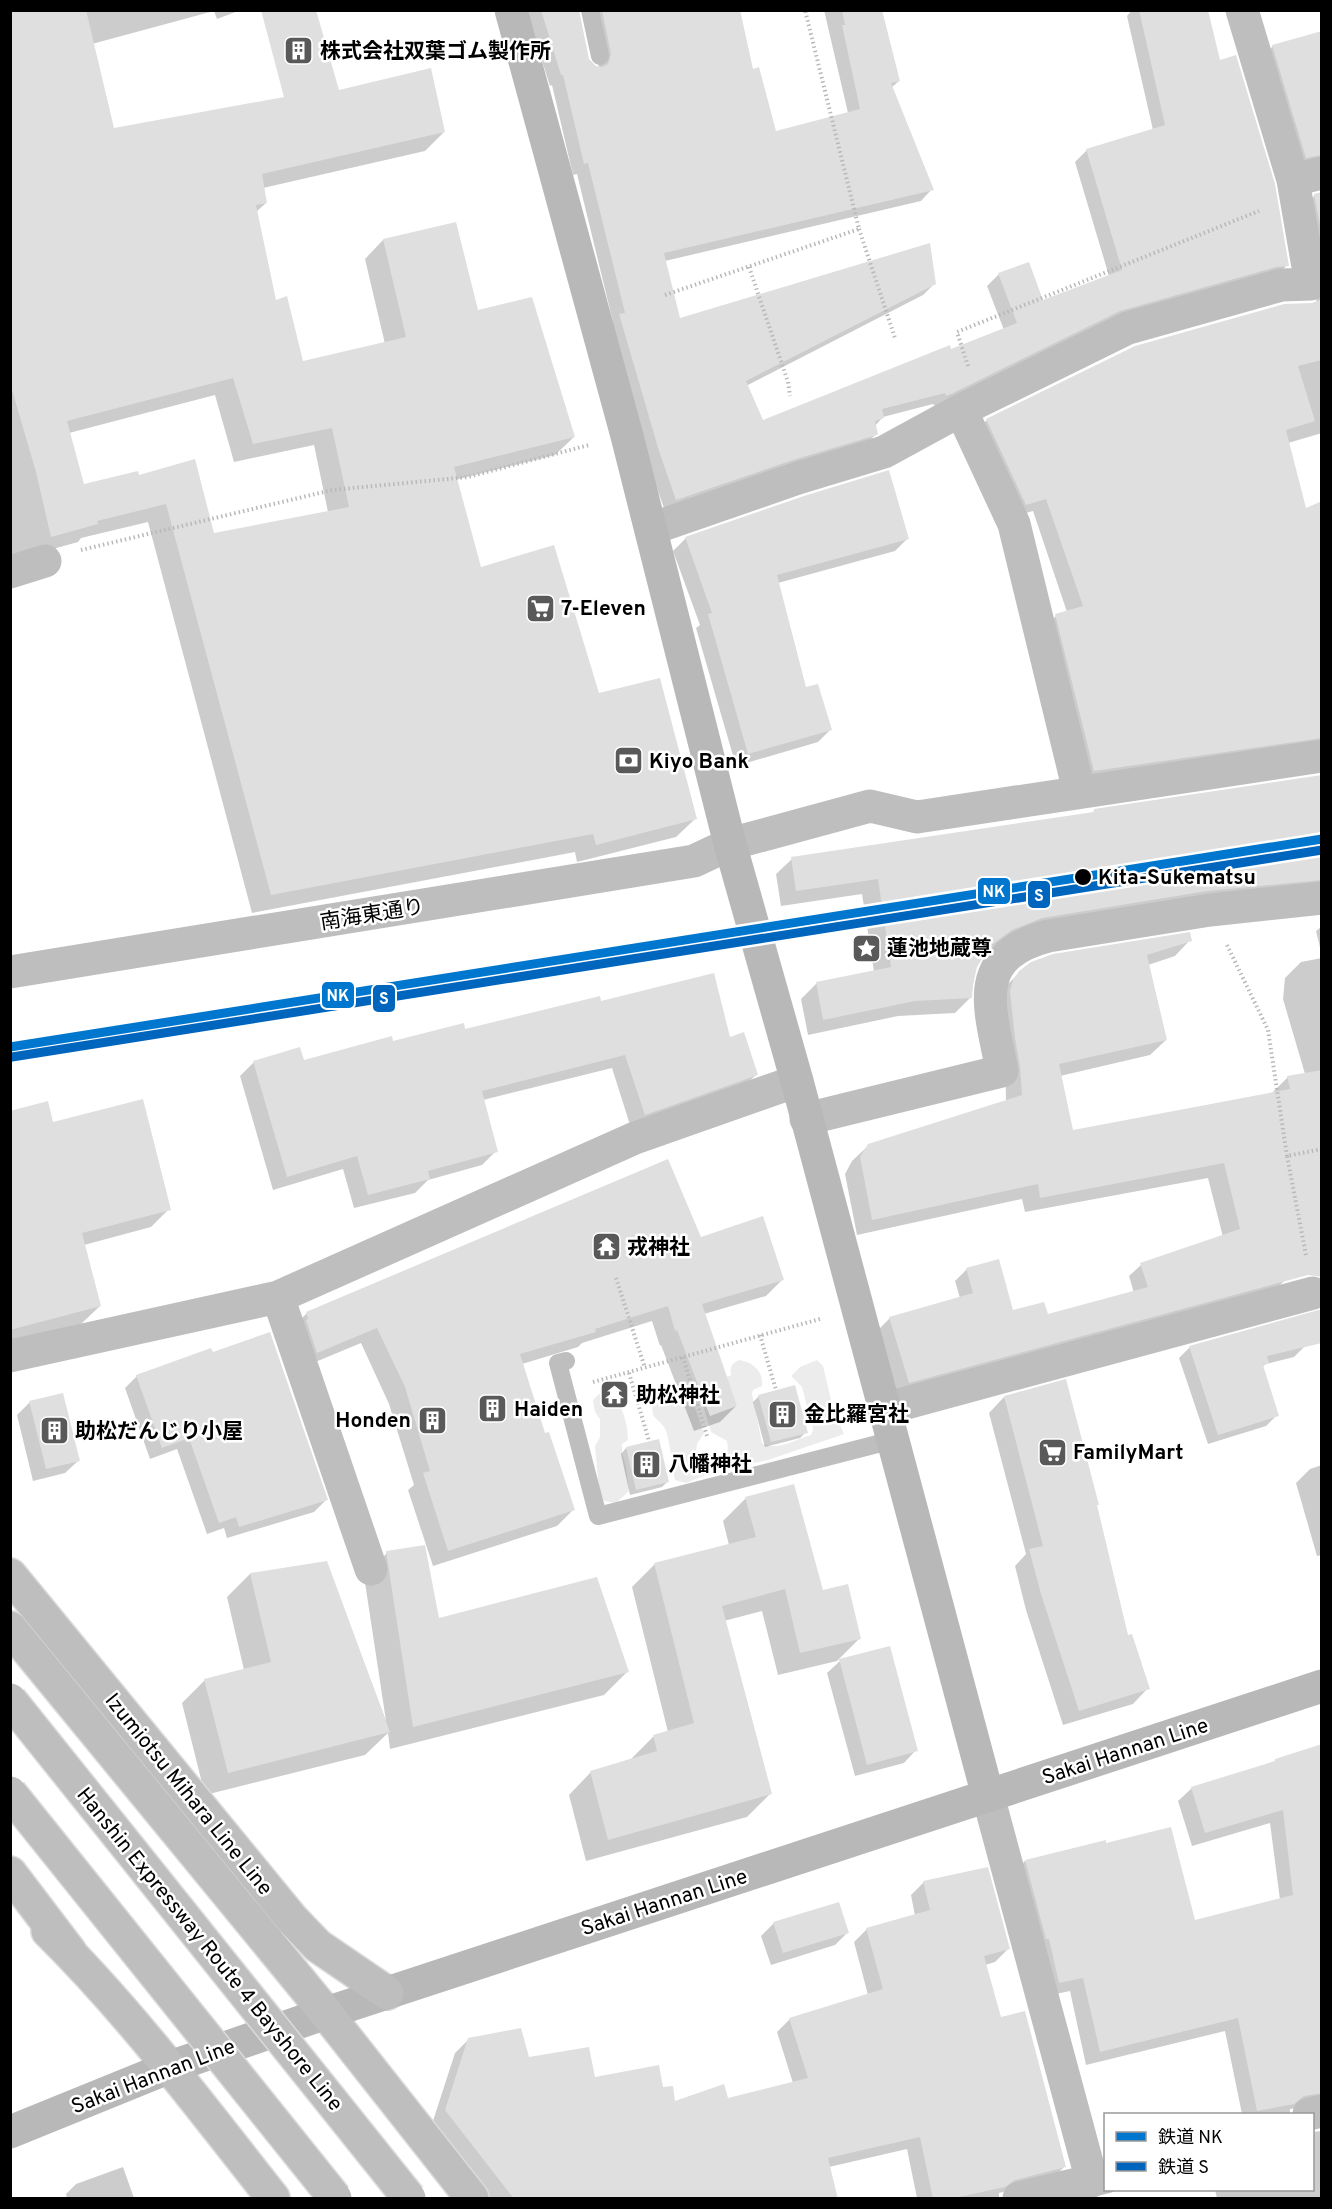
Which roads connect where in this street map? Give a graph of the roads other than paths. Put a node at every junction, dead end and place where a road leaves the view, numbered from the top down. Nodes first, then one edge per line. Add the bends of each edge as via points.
1 (511, 10) edge
2 (590, 10) edge
3 (1242, 10) edge
4 (600, 56) dead end
5 (1304, 183) edge
6 (970, 405) junction
7 (651, 529) junction
8 (45, 561) road end
9 (10, 572) edge
10 (1322, 756) edge
11 (1079, 791) junction
12 (730, 844) junction
13 (1322, 898) edge
14 (10, 972) edge
15 (797, 1081) junction
16 (806, 1119) junction
17 (1313, 1293) road end
18 (278, 1296) junction
19 (10, 1356) edge
20 (566, 1361) dead end
21 (884, 1409) junction
22 (892, 1440) junction
23 (371, 1569) dead end
24 (10, 1575) edge
25 (10, 1628) edge
26 (1322, 1686) edge
27 (10, 1700) edge
28 (10, 1793) edge
29 (988, 1796) junction
30 (10, 1873) edge
31 (10, 1894) edge
32 (69, 1952) junction
33 (387, 1993) junction
34 (326, 2013) junction
35 (170, 2067) junction
36 (10, 2132) edge
37 (1099, 2179) edge
38 (273, 2199) edge
39 (335, 2199) edge
40 (409, 2199) edge
41 (472, 2199) edge
42 (1018, 2199) edge

1 - 7 street
2 - 4 lane
3 - 5 main road
5 - 6 main road via 1311,284 1281,285 1128,328
6 - 7 main road via 884,452
6 - 11 main road via 1014,524
7 - 12 street
8 - 9 main road
10 - 11 main road, 南海東通り
11 - 12 main road, 南海東通り via 917,817 870,806
12 - 14 main road, 南海東通り via 694,861
12 - 15 street
13 - 16 main road via 1210,910 1026,942 1003,960 990,984 990,1008 1002,1071
15 - 16 street
15 - 18 main road via 634,1138
16 - 21 street
17 - 21 main road
18 - 19 main road
18 - 23 main road
20 - 22 lane via 558,1363 598,1516
21 - 22 street
22 - 29 street
24 - 33 main road, Izumiotsu Mihara Line Line via 296,1924 318,1946
25 - 34 main road
26 - 29 street, Sakai Hannan Line
27 - 40 main road, Hanshin Expressway Route 4 Bayshore Line, bridge
28 - 39 main road, bridge
29 - 33 street, Sakai Hannan Line
29 - 37 main road
30 - 32 main road
31 - 32 main road
32 - 35 main road
33 - 34 street, Sakai Hannan Line
34 - 35 street, Sakai Hannan Line
34 - 41 main road
35 - 36 street, Sakai Hannan Line
35 - 38 main road
37 - 42 main road

